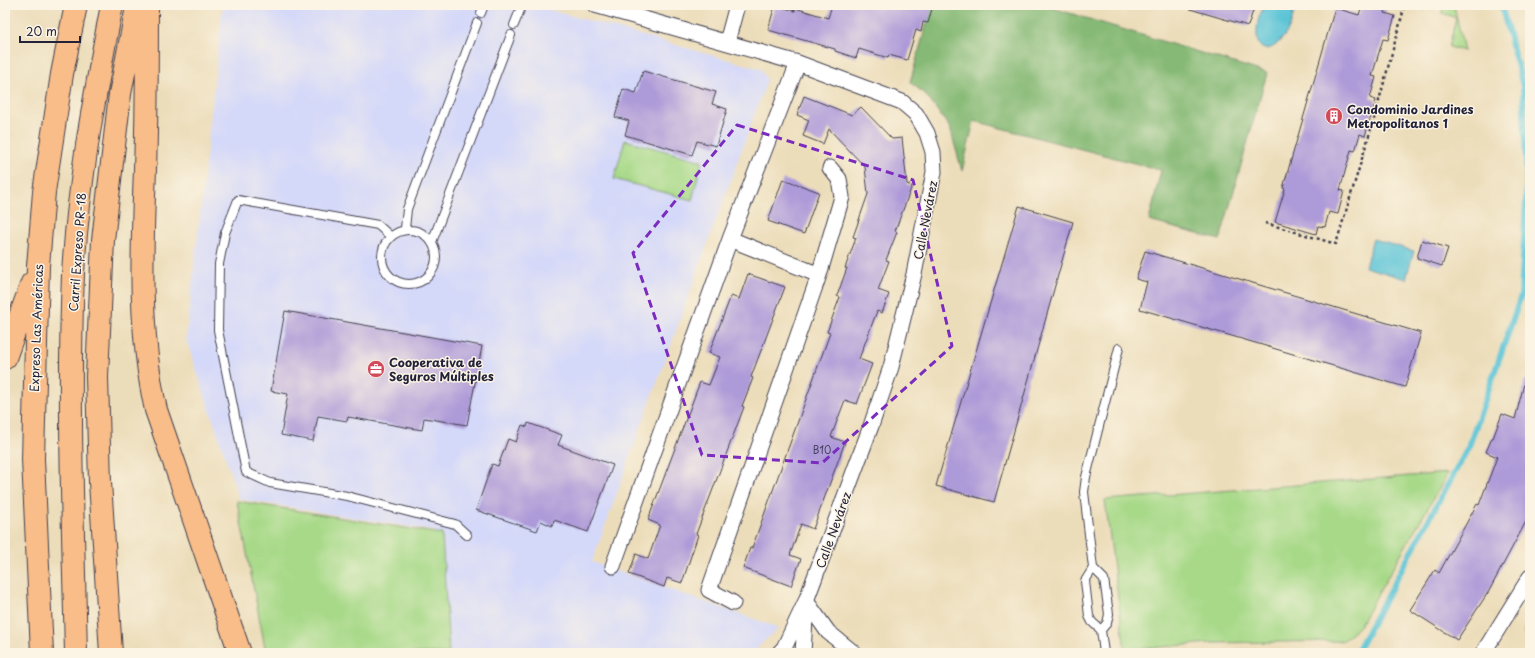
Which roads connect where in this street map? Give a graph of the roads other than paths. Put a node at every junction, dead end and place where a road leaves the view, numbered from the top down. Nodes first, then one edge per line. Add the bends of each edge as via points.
1 (76, 5) edge
2 (112, 5) edge
3 (138, 5) edge
4 (147, 5) edge
5 (484, 5) edge
6 (522, 5) edge
7 (595, 5) edge
8 (737, 5) edge
9 (481, 13) dead end
10 (477, 23) dead end
11 (514, 25) dead end
12 (510, 35) dead end
13 (727, 42) junction
14 (798, 64) junction
15 (830, 168) dead end
16 (405, 229) junction
17 (390, 236) junction
18 (730, 240) junction
19 (432, 242) junction
20 (38, 266) junction
21 (819, 275) junction
22 (1119, 348) dead end
23 (5, 358) edge
24 (72, 526) junction
25 (467, 535) dead end
26 (613, 566) dead end
27 (1093, 568) junction
28 (1530, 577) edge
29 (806, 601) junction
30 (733, 603) dead end
31 (1101, 630) junction
32 (42, 653) edge
33 (76, 653) edge
34 (86, 653) edge
35 (111, 653) edge
36 (240, 653) edge
37 (779, 653) edge
38 (802, 653) edge
39 (854, 653) edge
40 (1104, 653) edge
41 (1483, 653) edge

1 - 20 highway, Expreso Las Américas via 62,74 44,192
2 - 24 highway, Carril Expreso PR-18 via 96,84 73,273
3 - 35 highway via 120,94 103,240 97,369 100,482
4 - 36 highway via 143,331 148,376 156,410
5 - 9 lane
6 - 11 lane
7 - 13 street, Calle Nevárez
8 - 13 street
10 - 16 lane via 407,209
12 - 19 lane
13 - 14 street, Calle Nevárez
14 - 18 street
14 - 29 street, Calle Nevárez via 902,102 916,114 927,132 933,152 934,172 914,274 891,367
15 - 21 street via 839,179 842,197
16 - 17 lane
16 - 19 lane via 425,234
17 - 19 lane via 381,253 382,263 385,272 400,283 410,284 427,277 436,260 436,250
17 - 25 lane via 378,225 238,200 225,233 219,264 218,330 246,472 270,483 347,496 455,524
18 - 21 street
18 - 26 street
20 - 23 highway
20 - 32 highway, Expreso Las Américas via 33,459
21 - 30 street via 709,590
22 - 27 lane via 1084,492
24 - 33 highway, Carril Expreso PR-18
24 - 34 highway, Carril Expreso PR-18
27 - 31 lane via 1085,581 1089,616
27 - 31 lane via 1104,579 1110,614
28 - 41 street
29 - 37 street via 784,648
29 - 38 street, Calle Nevárez
29 - 39 street via 828,632
31 - 40 lane

